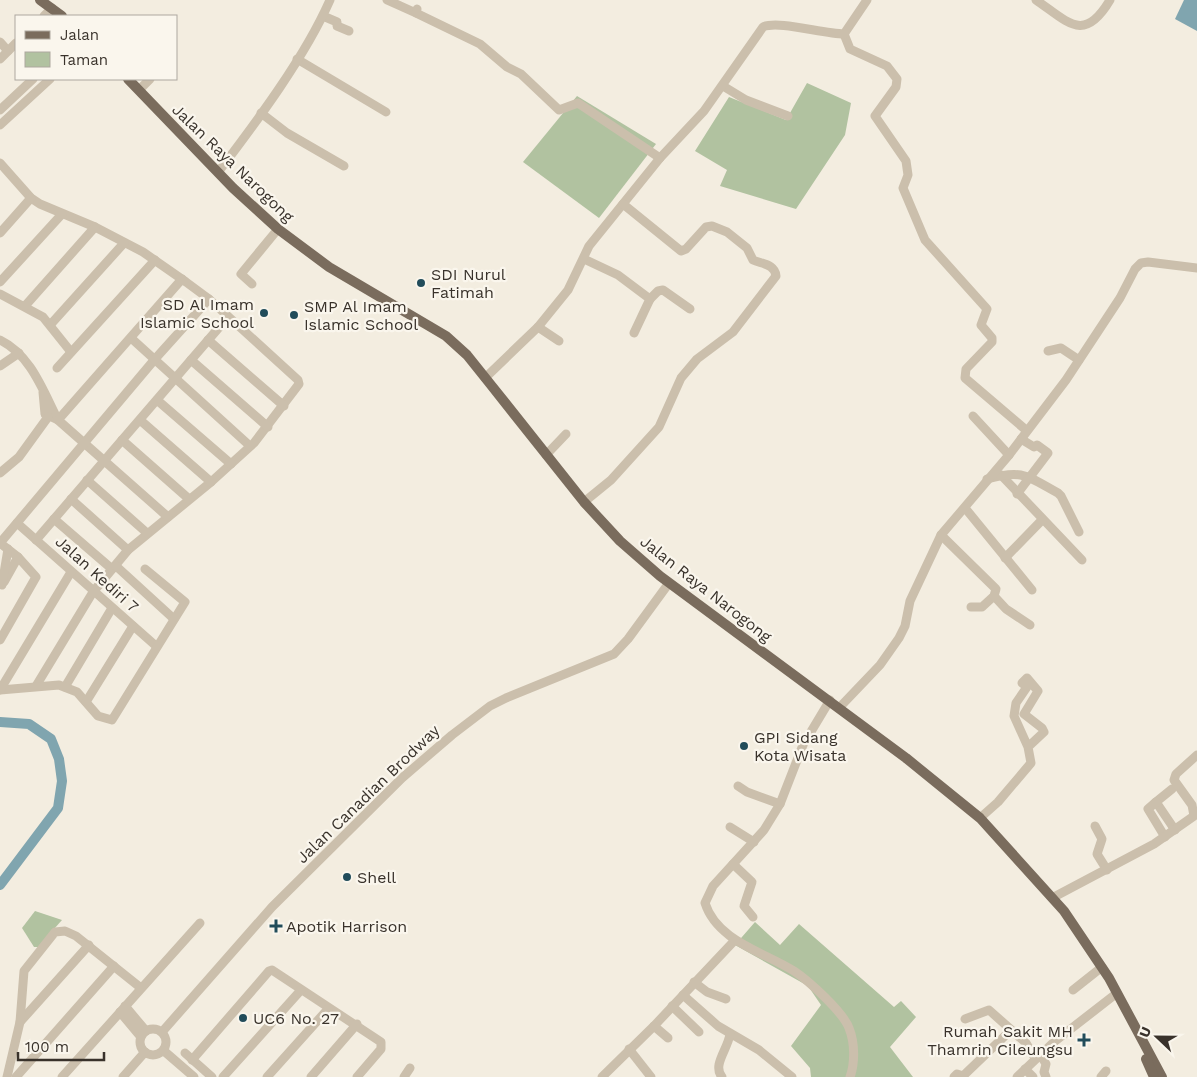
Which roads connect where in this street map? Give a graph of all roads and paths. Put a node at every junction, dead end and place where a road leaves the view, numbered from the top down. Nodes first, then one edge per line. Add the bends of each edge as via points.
1 (40, 0) edge
2 (330, 0) edge
3 (387, 0) edge
4 (868, 0) edge
5 (1036, 0) edge
6 (1110, 0) edge
7 (1049, 4) edge
8 (52, 8) junction
9 (45, 15) edge
10 (61, 15) edge
11 (323, 16) junction
12 (349, 31) dead end
13 (844, 34) junction
14 (0, 42) edge
15 (15, 44) edge
16 (8, 51) junction
17 (297, 58) junction
18 (0, 59) edge
19 (32, 80) edge
20 (49, 80) edge
21 (129, 80) edge
22 (149, 80) edge
23 (723, 86) junction
24 (139, 90) junction
25 (0, 110) edge
26 (386, 112) dead end
27 (262, 113) junction
28 (788, 116) dead end
29 (0, 125) edge
30 (660, 158) junction
31 (0, 163) edge
32 (344, 166) dead end
33 (219, 171) junction
34 (8, 173) junction
35 (0, 180) edge
36 (31, 198) junction
37 (623, 204) junction
38 (62, 214) junction
39 (95, 228) junction
40 (278, 229) junction
41 (0, 233) edge
42 (124, 243) junction
43 (584, 258) junction
44 (155, 260) junction
45 (1197, 268) edge
46 (182, 279) junction
47 (0, 282) edge
48 (252, 284) dead end
49 (0, 294) edge
50 (208, 299) junction
51 (650, 299) junction
52 (26, 306) junction
53 (690, 309) dead end
54 (228, 318) junction
55 (51, 324) junction
56 (538, 327) junction
57 (634, 333) dead end
58 (131, 338) junction
59 (0, 340) edge
60 (208, 340) junction
61 (559, 341) dead end
62 (1048, 351) dead end
63 (71, 352) junction
64 (19, 353) junction
65 (155, 359) junction
66 (191, 360) junction
67 (1079, 360) junction
68 (0, 366) edge
69 (57, 368) dead end
70 (176, 378) junction
71 (485, 378) junction
72 (43, 392) junction
73 (157, 400) junction
74 (284, 406) junction
75 (973, 416) dead end
76 (48, 418) junction
77 (58, 420) junction
78 (140, 420) junction
79 (268, 427) junction
80 (1026, 430) junction
81 (566, 434) dead end
82 (1021, 439) junction
83 (122, 440) junction
84 (86, 442) junction
85 (250, 446) junction
86 (546, 455) junction
87 (1009, 455) junction
88 (105, 460) junction
89 (231, 464) junction
90 (0, 473) edge
91 (1001, 476) junction
92 (1031, 478) junction
93 (987, 479) junction
94 (87, 480) junction
95 (211, 482) junction
96 (1017, 494) junction
97 (71, 499) junction
98 (189, 499) junction
99 (584, 502) junction
100 (965, 508) junction
101 (168, 517) junction
102 (54, 519) junction
103 (1042, 520) junction
104 (17, 524) junction
105 (1079, 532) dead end
106 (147, 533) junction
107 (941, 535) junction
108 (36, 540) junction
109 (3, 545) edge
110 (128, 550) junction
111 (18, 557) junction
112 (1005, 558) junction
113 (1082, 560) dead end
114 (114, 567) junction
115 (146, 569) dead end
116 (71, 572) junction
117 (669, 583) junction
118 (1, 587) edge
119 (1032, 590) dead end
120 (93, 592) junction
121 (994, 596) junction
122 (971, 606) dead end
123 (112, 608) junction
124 (174, 619) junction
125 (1030, 625) dead end
126 (133, 626) junction
127 (0, 640) edge
128 (156, 646) junction
129 (36, 686) junction
130 (65, 687) junction
131 (0, 690) edge
132 (830, 700) junction
133 (86, 702) junction
134 (839, 708) junction
135 (1028, 747) junction
136 (1197, 755) edge
137 (738, 786) dead end
138 (1172, 789) dead end
139 (1156, 802) junction
140 (780, 804) junction
141 (980, 818) junction
142 (1196, 818) edge
143 (1095, 826) dead end
144 (730, 827) dead end
145 (1175, 830) junction
146 (1166, 837) junction
147 (754, 842) junction
148 (733, 864) junction
149 (1107, 870) junction
150 (1052, 898) junction
151 (753, 917) dead end
152 (200, 924) dead end
153 (735, 940) junction
154 (89, 945) junction
155 (114, 966) junction
156 (1102, 968) junction
157 (694, 982) junction
158 (141, 988) junction
159 (301, 990) junction
160 (1073, 990) dead end
161 (1117, 993) junction
162 (683, 995) junction
163 (726, 999) dead end
164 (672, 1006) junction
165 (123, 1009) junction
166 (328, 1009) junction
167 (1126, 1010) junction
168 (965, 1019) dead end
169 (20, 1022) junction
170 (357, 1024) junction
171 (654, 1026) junction
172 (1011, 1030) junction
173 (162, 1032) junction
174 (699, 1032) dead end
175 (144, 1034) junction
176 (730, 1034) junction
177 (668, 1038) dead end
178 (629, 1049) junction
179 (164, 1051) junction
180 (144, 1052) junction
181 (185, 1053) dead end
182 (1038, 1056) junction
183 (192, 1060) junction
184 (410, 1068) dead end
185 (1024, 1070) junction
186 (7, 1077) edge
187 (16, 1077) edge
188 (62, 1077) edge
189 (123, 1077) edge
190 (194, 1077) edge
191 (212, 1077) edge
192 (223, 1077) edge
193 (267, 1077) edge
194 (311, 1077) edge
195 (357, 1077) edge
196 (404, 1077) edge
197 (602, 1077) edge
198 (651, 1077) edge
199 (722, 1077) edge
200 (792, 1077) edge
201 (850, 1077) edge
202 (954, 1077) edge
203 (1017, 1077) edge
204 (1033, 1077) edge
205 (1046, 1077) edge
206 (1154, 1077) edge
207 (1162, 1077) edge

1 - 8 main road
2 - 11 street
3 - 30 street via 417,11 480,44 507,67 521,74 559,110 578,103
4 - 13 street
5 - 7 street
6 - 7 street via 1085,26 1071,23
8 - 9 street
8 - 10 main road
11 - 12 street
11 - 17 street
13 - 23 street via 772,24 765,26
13 - 80 street via 850,49 887,66 897,79 896,88 875,116 906,161 908,175 903,188 925,240 987,309 981,325 992,342 966,369 965,378
14 - 16 street
15 - 16 street
16 - 18 street
17 - 26 street
17 - 27 street
19 - 25 street
20 - 29 street
21 - 24 main road, Jalan Raya Narogong
22 - 24 street
23 - 28 street via 746,100
23 - 30 street
24 - 33 main road, Jalan Raya Narogong
27 - 32 street via 287,133
27 - 33 street
30 - 37 street
31 - 34 street
33 - 40 main road, Jalan Raya Narogong
34 - 35 street
34 - 36 street
36 - 38 street
36 - 41 street
37 - 43 street via 589,246
37 - 99 street via 681,251 706,227 727,232 747,248 753,260 774,269 776,276 733,332 697,359 681,378 659,427 611,480
38 - 39 street
38 - 47 street
39 - 42 street
39 - 52 street
40 - 48 street via 241,274
40 - 71 main road, Jalan Raya Narogong via 329,267 446,336
42 - 44 street
42 - 55 street
43 - 51 street via 618,275
43 - 56 street via 568,290
44 - 46 street
44 - 63 street
45 - 67 street via 1148,262 1138,266
46 - 50 street
46 - 58 street
49 - 52 street
50 - 54 street
50 - 65 street
51 - 53 street via 663,290
51 - 57 street
52 - 55 street
54 - 60 street
54 - 74 street via 298,380 298,387
55 - 63 street
56 - 61 street
56 - 71 street
58 - 65 street
58 - 77 street
59 - 64 street
60 - 66 street
60 - 74 street
62 - 67 street via 1061,348
63 - 69 street
64 - 68 street
64 - 72 street
65 - 70 street
65 - 84 street
66 - 70 street
66 - 79 street
67 - 80 street
70 - 73 street
70 - 85 street
71 - 86 main road, Jalan Raya Narogong
72 - 76 street
72 - 77 street
73 - 78 street
73 - 89 street
74 - 79 street
75 - 87 street
76 - 77 street
76 - 90 street via 19,457
77 - 84 street
78 - 83 street
78 - 95 street
79 - 85 street
80 - 82 street
81 - 86 street
82 - 87 street
82 - 92 street via 1048,453
83 - 88 street
83 - 98 street
84 - 88 street
84 - 104 street
85 - 89 street
86 - 99 main road, Jalan Raya Narogong
87 - 93 street
88 - 94 street
88 - 101 street
89 - 95 street
91 - 92 street via 1011,473
91 - 93 street
91 - 96 street
92 - 96 street
92 - 105 street via 1061,496
93 - 100 street
94 - 97 street
94 - 106 street
95 - 98 street
96 - 103 street
97 - 102 street
97 - 110 street
98 - 101 street
99 - 117 main road, Jalan Raya Narogong via 620,541
100 - 107 street
100 - 112 street
101 - 106 street
102 - 108 street
102 - 114 street
103 - 112 street
103 - 113 street
104 - 108 street, Jalan Kediri 7
104 - 109 street
106 - 110 street
107 - 121 street via 995,588
107 - 134 street via 910,601 900,638 880,665
108 - 116 street, Jalan Kediri 7
109 - 111 street
109 - 118 street
110 - 114 street
111 - 118 street
111 - 127 street via 36,577
112 - 119 street
114 - 120 street
114 - 124 street
115 - 124 street via 185,602
116 - 120 street, Jalan Kediri 7
116 - 131 street
117 - 132 main road, Jalan Raya Narogong
117 - 173 street, Jalan Canadian Brodway via 614,654 490,706 402,778 272,907
120 - 123 street, Jalan Kediri 7
120 - 129 street
121 - 122 street via 982,607
121 - 125 street via 1006,609
123 - 126 street, Jalan Kediri 7
123 - 130 street
124 - 128 street
126 - 128 street, Jalan Kediri 7
126 - 133 street
128 - 133 street via 112,720 98,716
129 - 130 street
129 - 131 street
130 - 133 street
132 - 134 main road, Jalan Raya Narogong
132 - 140 street via 803,745
134 - 141 main road, Jalan Raya Narogong
135 - 135 street via 1014,716 1016,703 1027,687 1022,683 1027,678 1038,691 1024,714 1044,732
135 - 141 street via 1031,763
136 - 142 street via 1176,774 1174,780 1192,805
137 - 140 street
138 - 139 street
139 - 145 street
139 - 146 street via 1148,809
140 - 147 street
141 - 150 main road, Jalan Raya Narogong
142 - 145 street
143 - 149 street via 1102,839 1097,853
144 - 147 street
145 - 146 street
146 - 149 street
147 - 148 street
148 - 151 street via 752,882 744,906
148 - 153 street via 713,886 705,904 713,918
149 - 150 street
150 - 156 main road, Jalan Raya Narogong
152 - 158 street
153 - 157 street
153 - 201 street via 794,972 822,995 849,1027 854,1062
154 - 155 street
154 - 169 street
154 - 169 street via 66,931 56,932 24,971
155 - 158 street
155 - 187 street
156 - 160 street
156 - 161 main road, Jalan Raya Narogong
157 - 162 street
157 - 163 street via 707,992
158 - 165 street
159 - 166 street
159 - 183 street via 276,970 269,971
159 - 192 street
161 - 167 main road, Jalan Raya Narogong
161 - 182 street via 1079,1020
162 - 164 street
162 - 176 street
164 - 171 street
164 - 174 street
165 - 175 street
165 - 188 street
166 - 170 street
166 - 193 street
167 - 206 main road, Jalan Raya Narogong
167 - 207 main road, Jalan Raya Narogong
168 - 172 street via 986,1009
169 - 186 street
170 - 194 street
170 - 195 street via 382,1046
171 - 177 street
171 - 178 street
172 - 182 street
172 - 202 street via 964,1076 957,1074
173 - 175 street via 154,1029
173 - 179 street via 166,1043
175 - 180 street via 140,1046
176 - 199 street via 718,1066
176 - 200 street via 758,1050
178 - 197 street
178 - 198 street
179 - 180 street via 156,1055
179 - 190 street
180 - 189 street
181 - 183 street
182 - 185 street
182 - 205 street via 1046,1064
183 - 191 street
184 - 196 street
185 - 203 street
185 - 204 street

